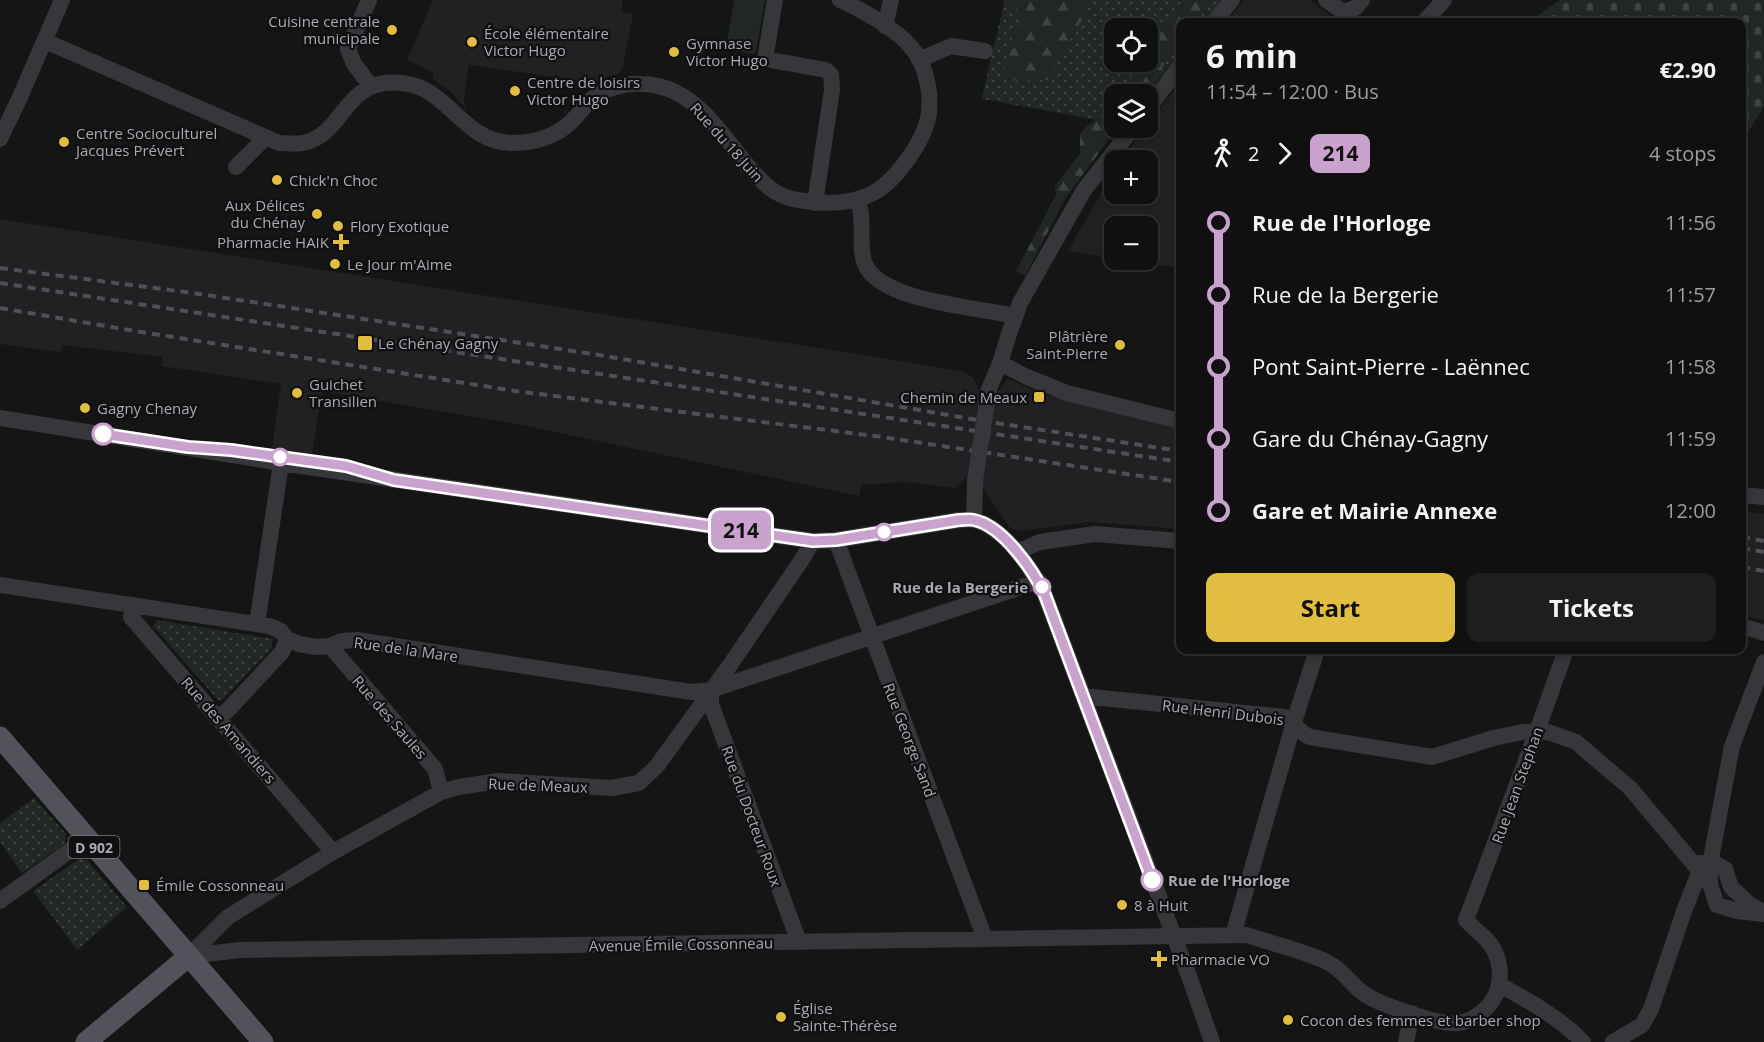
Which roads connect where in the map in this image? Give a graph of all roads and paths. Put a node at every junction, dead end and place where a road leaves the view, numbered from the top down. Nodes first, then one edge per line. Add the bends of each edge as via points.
1 (62, 0) edge
2 (369, 0) edge
3 (775, 0) edge
4 (840, 0) edge
5 (891, 0) edge
6 (1232, 0) edge
7 (1326, 0) edge
8 (1362, 0) edge
9 (1444, 0) edge
10 (1346, 17) edge
11 (1217, 18) edge
12 (1428, 18) edge
13 (885, 26) junction
14 (45, 41) junction
15 (985, 51) dead end
16 (919, 60) junction
17 (1176, 71) edge
18 (371, 86) junction
19 (1158, 96) edge
20 (266, 138) junction
21 (1125, 138) edge
22 (0, 139) edge
23 (236, 167) dead end
24 (858, 199) junction
25 (815, 202) junction
26 (1015, 316) junction
27 (1000, 363) junction
28 (0, 418) edge
29 (1176, 420) edge
30 (282, 460) junction
31 (1746, 495) edge
32 (1764, 497) edge
33 (974, 520) junction
34 (836, 540) junction
35 (813, 541) junction
36 (1176, 541) edge
37 (1017, 552) junction
38 (1039, 581) junction
39 (0, 585) edge
40 (133, 605) junction
41 (256, 624) junction
42 (1746, 627) edge
43 (1764, 633) edge
44 (872, 637) junction
45 (287, 639) junction
46 (330, 646) junction
47 (1316, 654) edge
48 (1565, 654) edge
49 (1764, 662) edge
50 (711, 690) junction
51 (1083, 696) junction
52 (218, 718) junction
53 (1294, 722) junction
54 (1537, 731) junction
55 (0, 737) edge
56 (441, 792) junction
57 (87, 838) junction
58 (333, 852) junction
59 (1693, 862) junction
60 (1710, 864) junction
61 (0, 901) edge
62 (1717, 905) junction
63 (1684, 910) junction
64 (1764, 914) edge
65 (1233, 934) junction
66 (1173, 935) junction
67 (985, 939) junction
68 (799, 942) junction
69 (189, 956) junction
70 (1500, 985) junction
71 (1412, 1013) junction
72 (86, 1042) edge
73 (263, 1042) edge
74 (1212, 1042) edge
75 (1406, 1042) edge
76 (1583, 1042) edge
77 (1613, 1042) edge

1 - 14 street
2 - 18 street via 348,49
3 - 25 street via 765,59 825,70 831,75
4 - 13 street, Rue du 18 Juin
5 - 13 street
6 - 11 street
7 - 10 street
8 - 10 street
9 - 12 street
13 - 16 street, Rue du 18 Juin via 902,38
14 - 20 street
14 - 22 street
15 - 16 street via 951,46
16 - 24 street, Rue du 18 Juin via 928,88 929,111 920,140 891,179
17 - 19 street
18 - 20 street via 360,91 324,134 306,143 279,143
18 - 25 street, Rue du 18 Juin via 408,82 425,89 483,136 507,143 529,143 549,136 566,126 605,90 632,84 665,87 696,105 768,188 794,200
20 - 23 street
21 - 26 street via 1084,190
24 - 25 street, Rue du 18 Juin
24 - 26 street via 864,262 878,280 938,302
26 - 27 street
27 - 29 street via 1067,393
27 - 33 street, bridge via 989,389 975,481
28 - 30 street
30 - 35 street
30 - 41 street
31 - 32 street
33 - 34 street
33 - 37 street via 997,530
34 - 35 street
34 - 44 street, Rue George Sand
35 - 50 street, Rue de Meaux
36 - 37 street via 1095,534 1040,542
37 - 38 street
38 - 44 street
38 - 51 street
39 - 40 street, Rue de la Mare
40 - 41 street, Rue de la Mare
40 - 52 street, Rue des Amandiers via 131,617
41 - 45 street, Rue de la Mare via 275,628
42 - 43 street
44 - 50 street
44 - 67 street, Rue George Sand
45 - 46 street, Rue de la Mare via 316,647
45 - 52 street via 282,652
46 - 50 street, Rue de la Mare via 357,640 691,692
46 - 56 street, Rue des Saules via 435,769
47 - 53 street
48 - 54 street, Rue Jean Stephan
49 - 60 street via 1732,746
50 - 56 street, Rue de Meaux via 657,766 639,783 611,788 498,781
50 - 68 street, Rue du Docteur Roux via 711,704
51 - 53 street, Rue Henri Dubois via 1284,717
51 - 66 street
52 - 58 street, Rue des Amandiers
53 - 54 street, Rue Henri Dubois via 1300,732 1310,737 1432,757 1494,738
53 - 65 street
54 - 59 street, Rue Henri Dubois via 1576,742 1630,788
54 - 70 street, Rue Jean Stephan via 1466,920 1494,951 1500,967
55 - 57 main road, D 902
56 - 58 street, Rue de Meaux
57 - 61 street
57 - 69 main road, D 902
58 - 69 street, Rue de Meaux via 228,917
59 - 60 street
59 - 63 street via 1698,873
60 - 62 street via 1710,884
60 - 64 street via 1725,869 1731,887
62 - 63 street via 1692,903
62 - 64 street
63 - 77 street via 1651,1009 1642,1025
65 - 66 street, Avenue Émile Cossonneau
65 - 71 street, Avenue Émile Cossonneau via 1247,935 1327,962 1363,993
66 - 67 street, Avenue Émile Cossonneau
66 - 74 street
67 - 68 street, Avenue Émile Cossonneau
68 - 69 street, Avenue Émile Cossonneau via 240,950
69 - 72 main road
69 - 73 main road, D 902
70 - 71 street, Avenue Émile Cossonneau via 1482,1013 1459,1023
70 - 76 street
71 - 75 street

